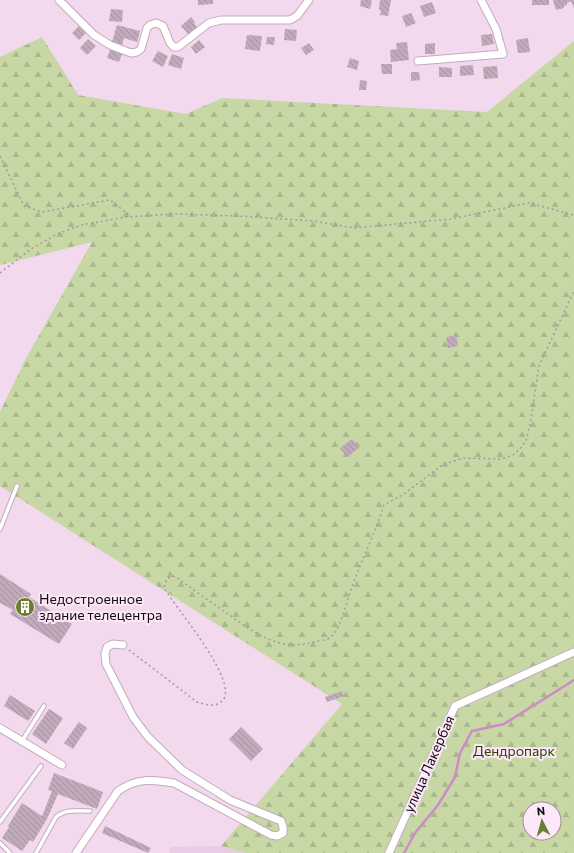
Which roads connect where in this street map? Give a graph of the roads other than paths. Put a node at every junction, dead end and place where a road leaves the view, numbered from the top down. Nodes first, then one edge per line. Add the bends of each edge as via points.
1 (59, 0) edge
2 (309, 0) edge
3 (481, 0) edge
4 (418, 61) dead end
5 (17, 486) dead end
6 (0, 529) edge
7 (123, 645) road end
8 (574, 652) edge
9 (44, 706) dead end
10 (0, 728) edge
11 (22, 741) junction
12 (62, 765) dead end
13 (41, 766) dead end
14 (90, 811) dead end
15 (0, 822) edge
16 (0, 843) edge
17 (10, 853) edge
18 (36, 853) edge
19 (76, 853) edge
20 (389, 853) edge

1 - 2 street via 94,35 131,53 141,49 150,25 163,26 170,43 178,47 209,23 221,20 290,20 297,16
3 - 4 street via 496,29 503,54
5 - 6 lane
7 - 19 street via 113,644 107,647 106,664 133,717 148,737 182,770 230,800 281,821 283,833 271,835 174,783 143,780 128,784 118,791
8 - 20 street, улица Лакербая via 455,706
9 - 11 lane
10 - 11 street
11 - 12 street
13 - 15 lane
14 - 18 lane via 61,813 56,817
16 - 17 lane

